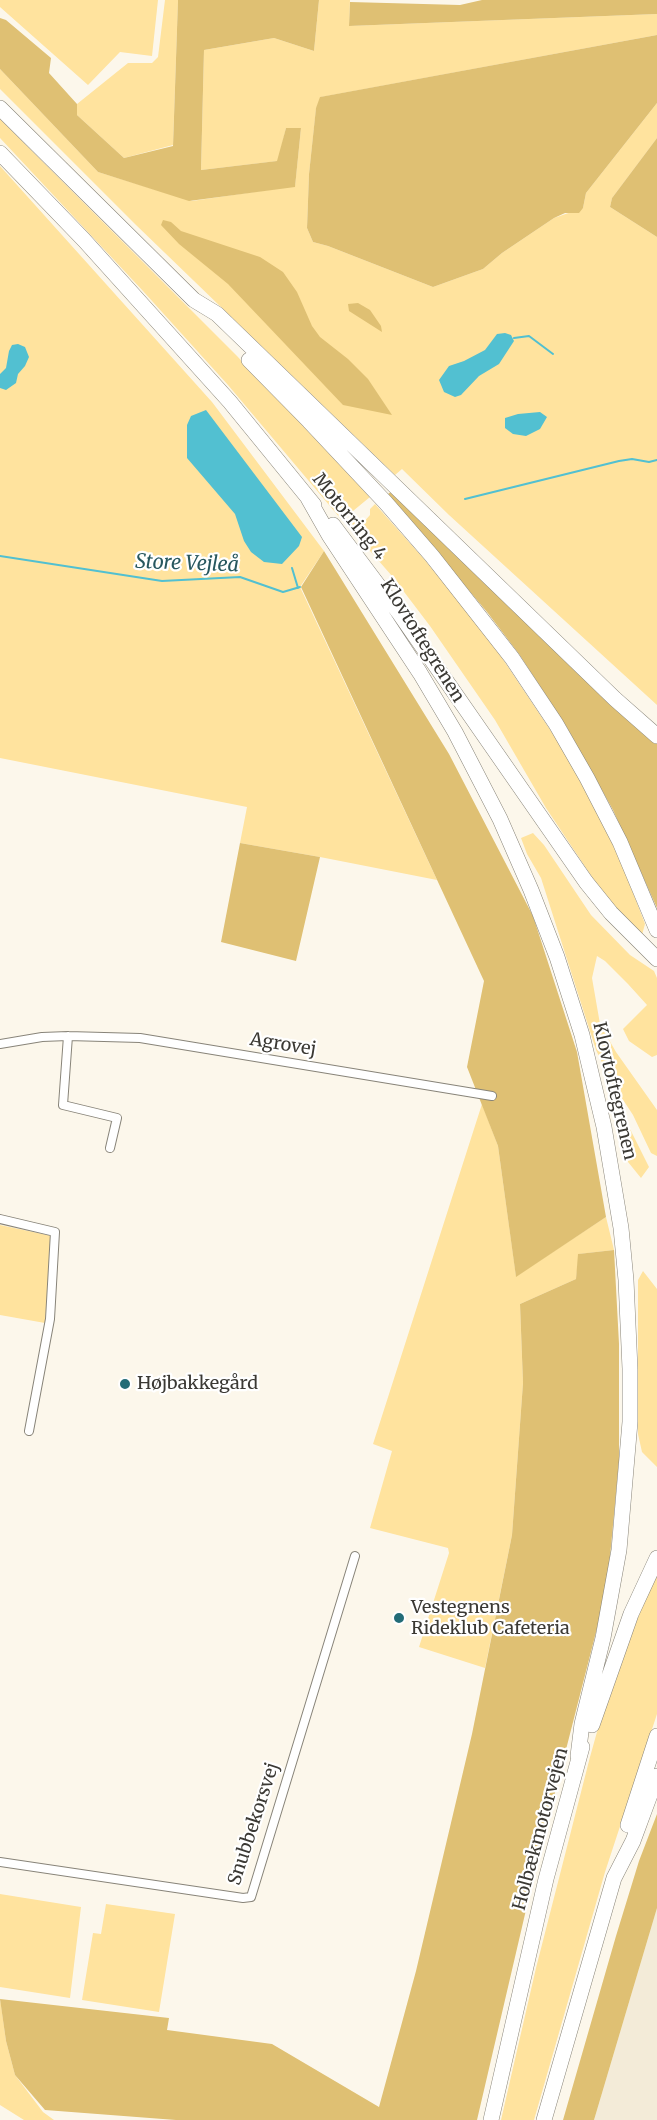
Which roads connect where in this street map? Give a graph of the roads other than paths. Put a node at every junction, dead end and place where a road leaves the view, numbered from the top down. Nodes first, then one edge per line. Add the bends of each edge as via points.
1 (0, 108) edge
2 (0, 153) edge
3 (194, 300) junction
4 (308, 498) junction
5 (657, 736) edge
6 (657, 929) edge
7 (657, 959) edge
8 (68, 1036) junction
9 (0, 1044) edge
10 (492, 1096) dead end
11 (110, 1148) dead end
12 (0, 1220) edge
13 (29, 1431) dead end
14 (355, 1556) dead end
15 (657, 1558) edge
16 (657, 1736) edge
17 (578, 1756) junction
18 (657, 1776) edge
19 (0, 1862) edge
20 (615, 1878) junction
21 (490, 2120) edge
22 (544, 2120) edge

1 - 3 highway
2 - 4 highway, Motorring 4 via 230,402
3 - 5 highway via 217,314
3 - 6 highway via 386,503 512,658 587,778 620,842
4 - 7 highway, Motorring 4 via 337,528 399,613 586,882
4 - 17 highway, Klovtoftegrenen via 420,673 500,819 557,957 582,1035 604,1127 626,1280 629,1430 619,1550
8 - 9 street, Agrovej
8 - 10 street, Agrovej via 140,1038
8 - 11 street via 63,1105 117,1118
12 - 13 street via 55,1232 50,1318
14 - 19 street, Snubbekorsvej via 251,1897
15 - 17 highway, Holbækmotorvejen via 613,1660
16 - 20 highway
17 - 21 highway, Holbækmotorvejen
18 - 20 highway
20 - 22 highway

